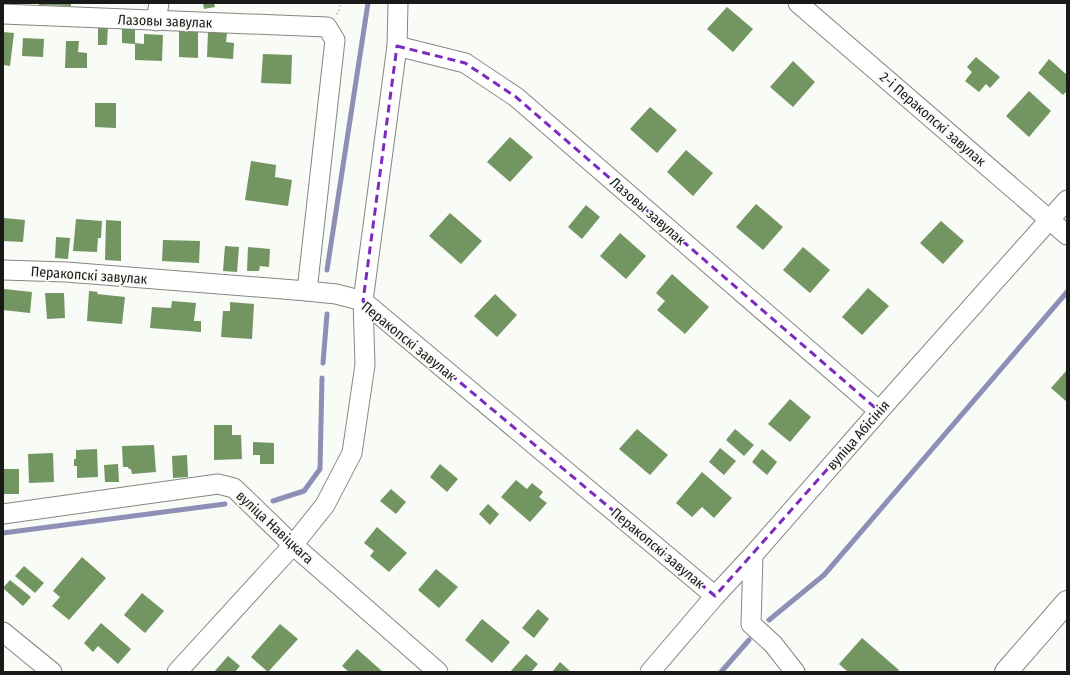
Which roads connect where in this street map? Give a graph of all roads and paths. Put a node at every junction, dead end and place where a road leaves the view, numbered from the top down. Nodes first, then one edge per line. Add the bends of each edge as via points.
1 (398, 3) edge
2 (798, 3) edge
3 (157, 12) edge
4 (3, 14) edge
5 (397, 46) junction
6 (1067, 200) edge
7 (1050, 219) junction
8 (1067, 235) edge
9 (3, 270) edge
10 (307, 291) junction
11 (362, 301) junction
12 (879, 411) junction
13 (3, 514) edge
14 (292, 545) junction
15 (753, 555) junction
16 (716, 596) junction
17 (1067, 602) edge
18 (3, 632) edge
19 (52, 672) edge
20 (177, 672) edge
21 (438, 672) edge
22 (650, 672) edge
23 (795, 672) edge
24 (1006, 672) edge

1 - 5 street
2 - 7 street, 2-і Перакопскі завулак
3 - 4 street, Лазовы завулак
3 - 10 street, Лазовы завулак via 327,27 335,40
5 - 11 street
5 - 12 street, Лазовы завулак via 465,63 516,97
6 - 7 street, вуліца Абісінія
7 - 8 street, 2-і Перакопскі завулак
7 - 12 street, вуліца Абісінія
9 - 10 street, Перакопскі завулак via 66,272
10 - 11 street, Перакопскі завулак via 336,294
11 - 14 street via 365,365 352,454 325,505
11 - 16 street, Перакопскі завулак
12 - 15 street, вуліца Абісінія
13 - 14 street, вуліца Навіцкага via 218,484 234,488
14 - 20 street
14 - 21 street, вуліца Навіцкага
15 - 16 street, вуліца Абісінія
15 - 23 street via 751,624 773,644
16 - 22 street, вуліца Абісінія
17 - 24 main road
18 - 19 street

